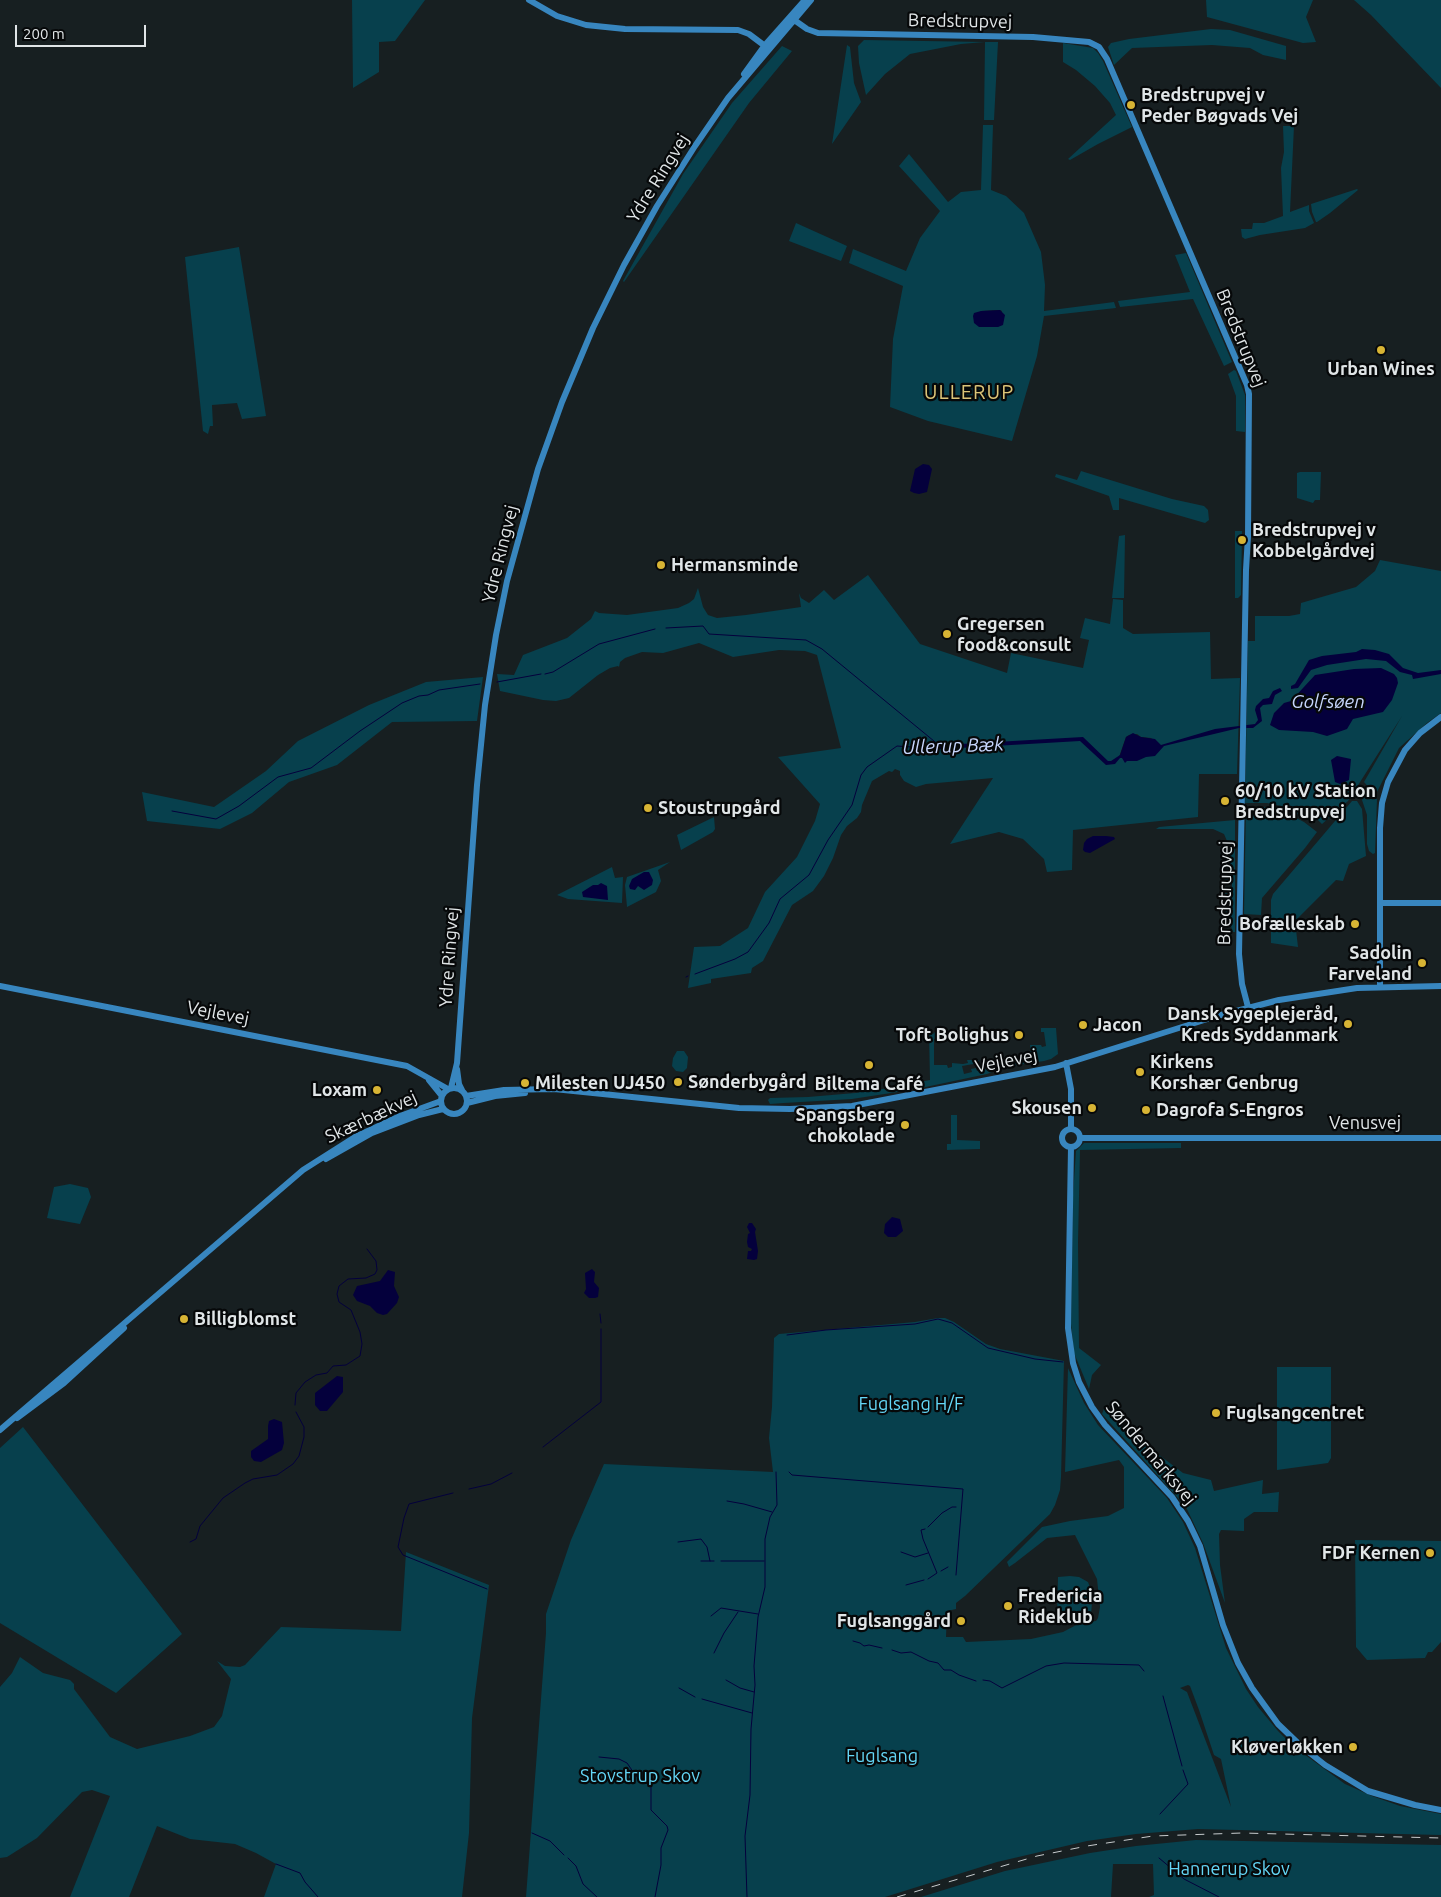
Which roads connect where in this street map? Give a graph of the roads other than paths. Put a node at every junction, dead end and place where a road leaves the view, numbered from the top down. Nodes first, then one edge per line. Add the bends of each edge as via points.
1 (529, 0) edge
2 (805, 0) edge
3 (811, 0) edge
4 (791, 19) junction
5 (767, 47) junction
6 (1441, 717) edge
7 (1380, 903) junction
8 (1441, 903) edge
9 (0, 986) edge
10 (1380, 986) junction
11 (1441, 986) edge
12 (1248, 1007) junction
13 (457, 1063) junction
14 (1066, 1063) junction
15 (427, 1077) junction
16 (449, 1089) junction
17 (465, 1096) junction
18 (441, 1098) junction
19 (443, 1109) junction
20 (1071, 1129) junction
21 (1080, 1138) junction
22 (1441, 1138) edge
23 (1071, 1147) junction
24 (269, 1200) junction
25 (3, 1428) edge
26 (1441, 1810) edge

1 - 5 street via 557,16 586,25 625,29 738,30
2 - 4 street, Ydre Ringvej
3 - 4 street, Ydre Ringvej
4 - 5 street, Ydre Ringvej
4 - 12 street, Bredstrupvej via 818,33 1042,38 1089,42 1102,50 1250,399 1239,954
5 - 13 street, Ydre Ringvej via 728,98 635,244 558,411 524,515 501,609 485,705
6 - 7 street via 1405,750 1388,782 1380,828
7 - 8 street
7 - 10 street
9 - 15 street, Vejlevej via 407,1066
10 - 11 street, Vejlevej
10 - 12 street, Vejlevej via 1303,995
12 - 14 street, Vejlevej
13 - 16 street, Ydre Ringvej
13 - 17 street, Ydre Ringvej via 459,1084
14 - 17 street, Vejlevej via 874,1102 831,1107 739,1108 569,1091
14 - 20 street via 1071,1089
15 - 16 street, Vejlevej
15 - 18 street, Vejlevej
16 - 17 street
16 - 18 street
17 - 19 street via 464,1110 457,1114
18 - 19 street
18 - 24 street, Skærbækvej via 355,1137 303,1170
19 - 24 street, Skærbækvej via 401,1121 357,1141
20 - 21 street
20 - 23 street via 1061,1139
21 - 22 street, Venusvej
21 - 23 street
23 - 26 street, Søndermarksvej via 1068,1328 1073,1363 1092,1407 1172,1497 1188,1521 1200,1546 1235,1656 1252,1688 1278,1724 1318,1760 1368,1791 1415,1806
24 - 25 street, Skærbækvej

